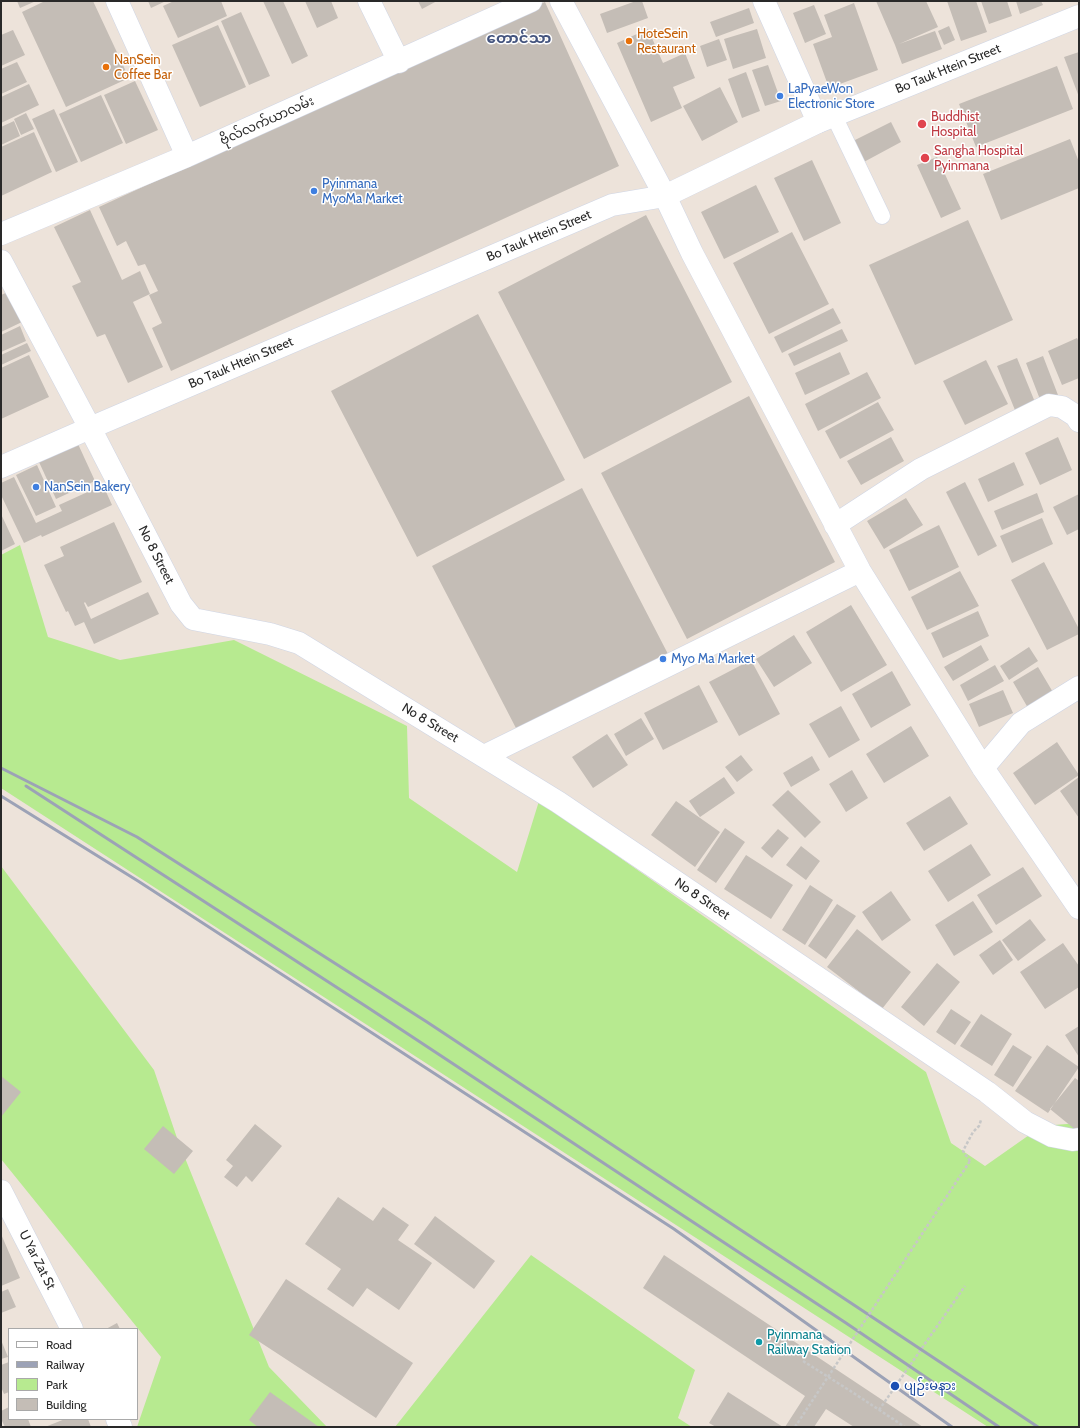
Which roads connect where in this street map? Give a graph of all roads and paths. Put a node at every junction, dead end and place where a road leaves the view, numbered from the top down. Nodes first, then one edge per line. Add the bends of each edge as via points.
1 (117, 1) edge
2 (369, 1) edge
3 (531, 1) edge
4 (561, 1) edge
5 (764, 1) edge
6 (1079, 16) edge
7 (399, 62) junction
8 (826, 119) junction
9 (187, 156) junction
10 (665, 196) junction
11 (882, 216) dead end
12 (1, 234) edge
13 (1, 261) edge
14 (1079, 421) edge
15 (90, 428) junction
16 (1, 467) edge
17 (835, 525) junction
18 (860, 570) junction
19 (1079, 687) edge
20 (484, 756) junction
21 (983, 768) junction
22 (1079, 908) edge
23 (987, 1092) junction
24 (1079, 1139) edge
25 (1, 1191) edge
26 (8, 1221) edge
27 (965, 1286) dead end
28 (71, 1328) edge
29 (803, 1361) dead end
30 (828, 1376) junction
31 (879, 1410) junction
32 (795, 1427) edge
33 (905, 1427) edge

1 - 9 street
2 - 7 street
3 - 7 street, ဗိုလ်လက်ယာလမ်း
4 - 10 street
5 - 8 street
6 - 8 street, Bo Tauk Htein Street
7 - 9 street, ဗိုလ်လက်ယာလမ်း
8 - 10 street, Bo Tauk Htein Street
8 - 11 lane
9 - 12 street, ဗိုလ်လက်ယာလမ်း
10 - 15 street, Bo Tauk Htein Street via 612,204
10 - 17 street via 692,253
13 - 15 street, No 8 Street
14 - 17 street via 1076,416 1062,408 1048,405 921,469
15 - 16 street, Bo Tauk Htein Street
15 - 20 street, No 8 Street via 181,604 193,619 270,634 299,643
17 - 18 street
18 - 20 street
18 - 21 street
19 - 21 street via 1021,723
20 - 23 street, No 8 Street via 558,802
21 - 22 street
23 - 24 street, No 8 Street via 1025,1122 1052,1136
23 - 30 path, bridge via 978,1126 963,1151 970,1161
25 - 26 street, U Yar Zat St
26 - 28 street, U Yar Zat St
27 - 31 path
29 - 30 path
30 - 31 path
30 - 32 path, bridge
31 - 33 path

